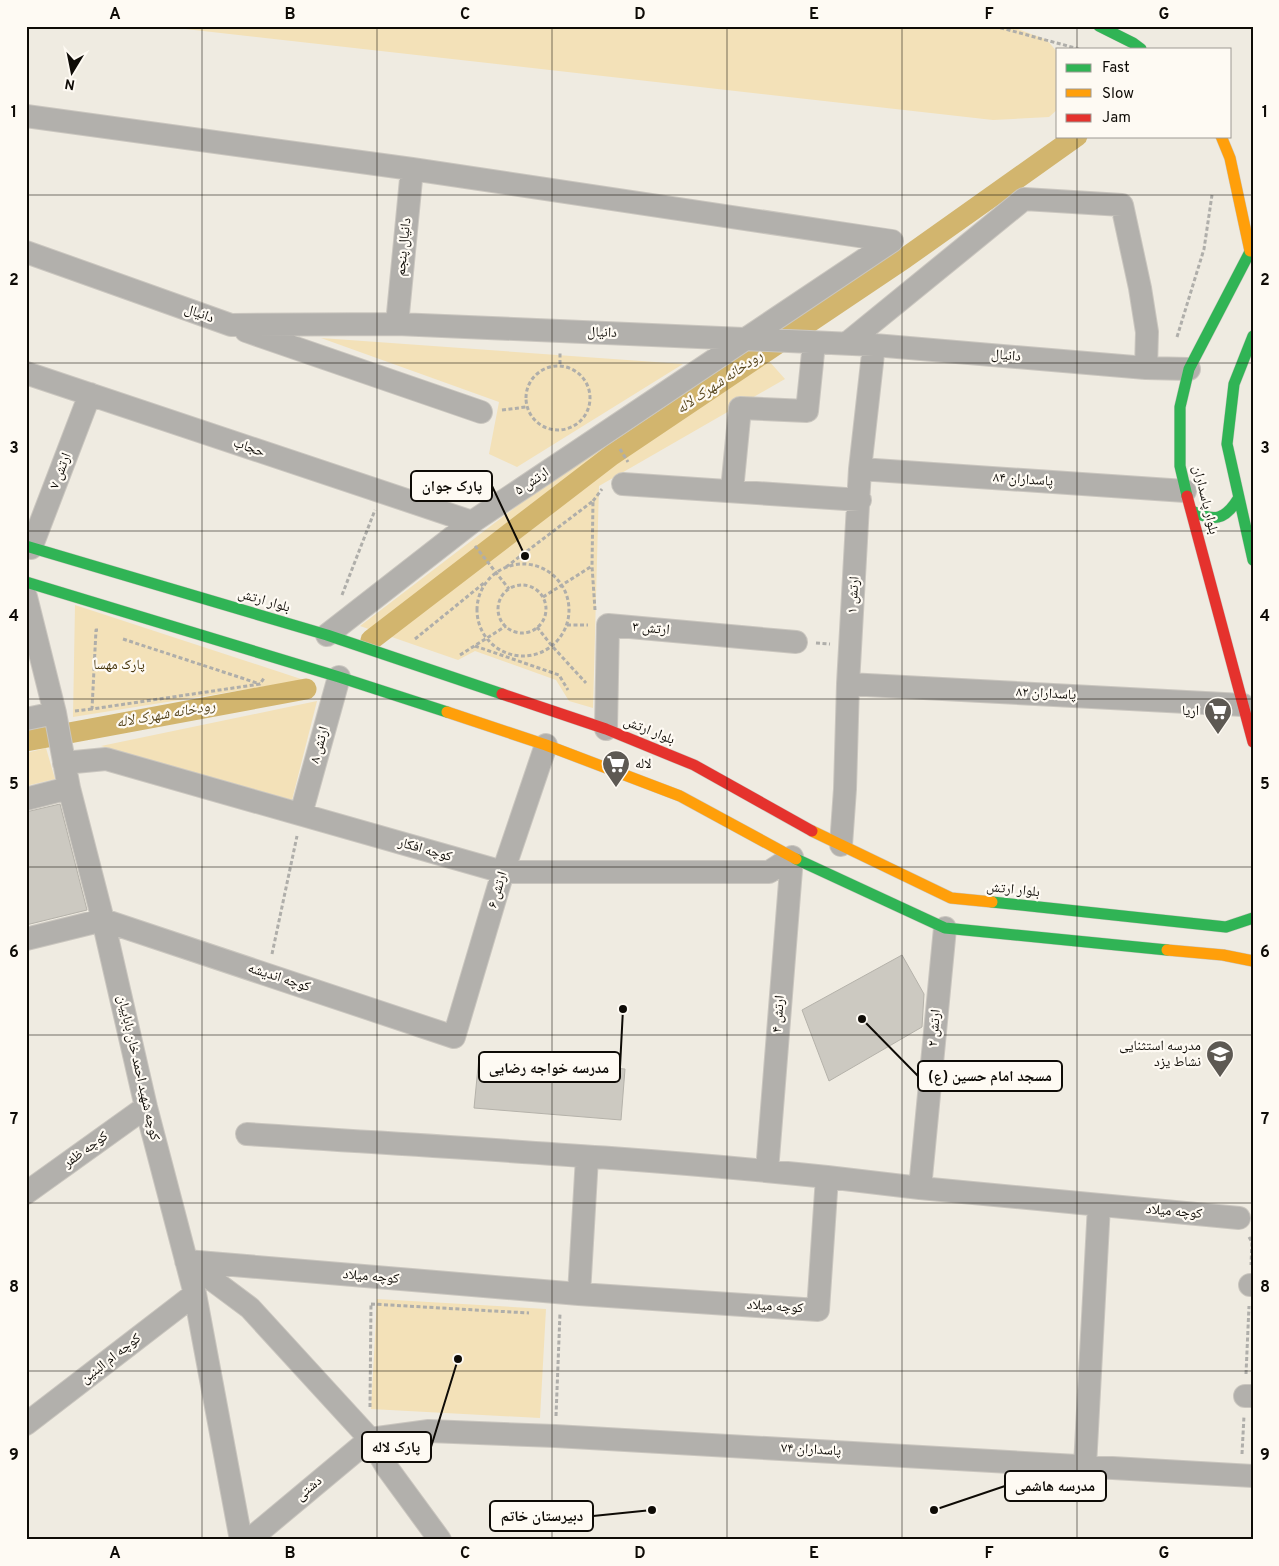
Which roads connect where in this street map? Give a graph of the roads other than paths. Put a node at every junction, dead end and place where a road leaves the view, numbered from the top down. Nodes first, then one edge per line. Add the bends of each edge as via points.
1 (1099, 26) edge
2 (1140, 48) edge
3 (26, 116) edge
4 (1222, 138) edge
5 (412, 170) junction
6 (1251, 248) edge
7 (26, 252) edge
8 (397, 324) junction
9 (231, 325) junction
10 (1253, 336) edge
11 (755, 340) junction
12 (805, 342) junction
13 (846, 344) junction
14 (874, 346) junction
15 (1167, 368) junction
16 (26, 373) edge
17 (90, 394) junction
18 (481, 412) dead end
19 (860, 469) junction
20 (623, 484) dead end
21 (1241, 486) edge
22 (732, 490) junction
23 (860, 500) junction
24 (1189, 501) junction
25 (467, 526) junction
26 (1245, 532) junction
27 (1200, 543) junction
28 (29, 551) edge
29 (1253, 560) edge
30 (26, 582) edge
31 (26, 597) edge
32 (327, 635) junction
33 (796, 642) road end
34 (338, 677) junction
35 (848, 684) junction
36 (1243, 705) junction
37 (26, 719) edge
38 (56, 719) junction
39 (606, 729) junction
40 (1253, 742) edge
41 (546, 745) junction
42 (63, 759) junction
43 (69, 788) junction
44 (26, 799) edge
45 (301, 814) junction
46 (840, 845) junction
47 (794, 853) junction
48 (503, 872) junction
49 (1253, 918) edge
50 (103, 920) junction
51 (945, 928) junction
52 (26, 939) edge
53 (1253, 961) edge
54 (454, 1036) joint
55 (146, 1107) junction
56 (247, 1134) dead end
57 (587, 1158) junction
58 (767, 1171) junction
59 (827, 1177) junction
60 (920, 1188) junction
61 (26, 1193) edge
62 (1099, 1206) junction
63 (1240, 1218) road end
64 (186, 1261) junction
65 (570, 1293) junction
66 (195, 1294) junction
67 (26, 1424) edge
68 (370, 1438) junction
69 (1085, 1466) junction
70 (1247, 1475) edge
71 (241, 1540) edge
72 (249, 1540) edge
73 (440, 1540) edge

1 - 2 street
3 - 5 street
4 - 6 street via 1230,158
5 - 8 street, دانیال پنجم
5 - 11 street, ارتش ۵ via 892,241
6 - 15 street, بلوار پاسداران
7 - 9 street, دانیال
8 - 9 street, دانیال
8 - 11 street, دانیال
9 - 18 street
10 - 21 street via 1234,384 1227,444
11 - 12 street, دانیال
11 - 25 street, ارتش ۵
12 - 13 street, دانیال
12 - 22 street via 807,411 740,408
13 - 14 street, دانیال
13 - 15 street via 1024,199 1122,205 1147,332
14 - 15 street, دانیال
14 - 19 street, ارتش ۱
15 - 24 street, بلوار پاسداران via 1180,407 1180,466
16 - 17 street, حجاب
17 - 25 street, حجاب via 382,493
17 - 28 street, ارتش ۷
19 - 23 street, ارتش ۱
19 - 24 street, پاسداران ۸۴
20 - 22 street
21 - 24 street via 1231,511 1218,518 1204,518
21 - 26 street
22 - 23 street
23 - 35 street, ارتش ۱
24 - 27 street, بلوار پاسداران
25 - 32 street, ارتش ۵
26 - 27 street via 1230,525 1220,525
26 - 29 street
27 - 36 street, بلوار پاسداران
28 - 32 street, بلوار ارتش
30 - 34 street
31 - 38 street, کوچه شهید احمد خان باباییان
32 - 39 street, بلوار ارتش
33 - 39 street, ارتش ۳ via 608,625
34 - 41 street
34 - 45 street, ارتش ۸
35 - 36 street, پاسداران ۸۲
35 - 46 street, ارتش ۱
36 - 40 street, بلوار پاسداران
37 - 38 street
38 - 42 street, کوچه شهید احمد خان باباییان
39 - 46 street, بلوار ارتش via 694,765 803,831
41 - 47 street via 680,796
41 - 48 street, ارتش ۶
42 - 43 street, کوچه شهید احمد خان باباییان
42 - 45 street, کوچه افکار via 106,759
43 - 44 street
43 - 50 street, کوچه شهید احمد خان باباییان
45 - 48 street, کوچه افکار
46 - 49 street, بلوار ارتش via 950,898 1226,927
47 - 48 street, کوچه افکار via 769,872
47 - 51 street
47 - 58 street, ارتش ۴
48 - 54 street, ارتش ۶
50 - 52 street
50 - 54 street, کوچه اندیشه
50 - 55 street, کوچه شهید احمد خان باباییان
51 - 53 street via 1223,955
51 - 60 street, ارتش ۲
55 - 61 street, کوچه ظفر
55 - 64 street, کوچه شهید احمد خان باباییان
56 - 57 street
57 - 58 street
57 - 65 street
58 - 59 street
59 - 60 street, کوچه میلاد
59 - 65 street, کوچه میلاد via 818,1310
60 - 62 street, کوچه میلاد
62 - 63 street, کوچه میلاد
62 - 69 street
64 - 65 street, کوچه میلاد
64 - 66 street, کوچه شهید احمد خان باباییان
64 - 68 street via 250,1308
66 - 67 street, کوچه ام البنین
66 - 71 street, کوچه شهید احمد خان باباییان
68 - 69 street, پاسداران ۷۴ via 429,1431
68 - 72 street, دشتی
68 - 73 street via 388,1469
69 - 70 street, پاسداران ۷۴

